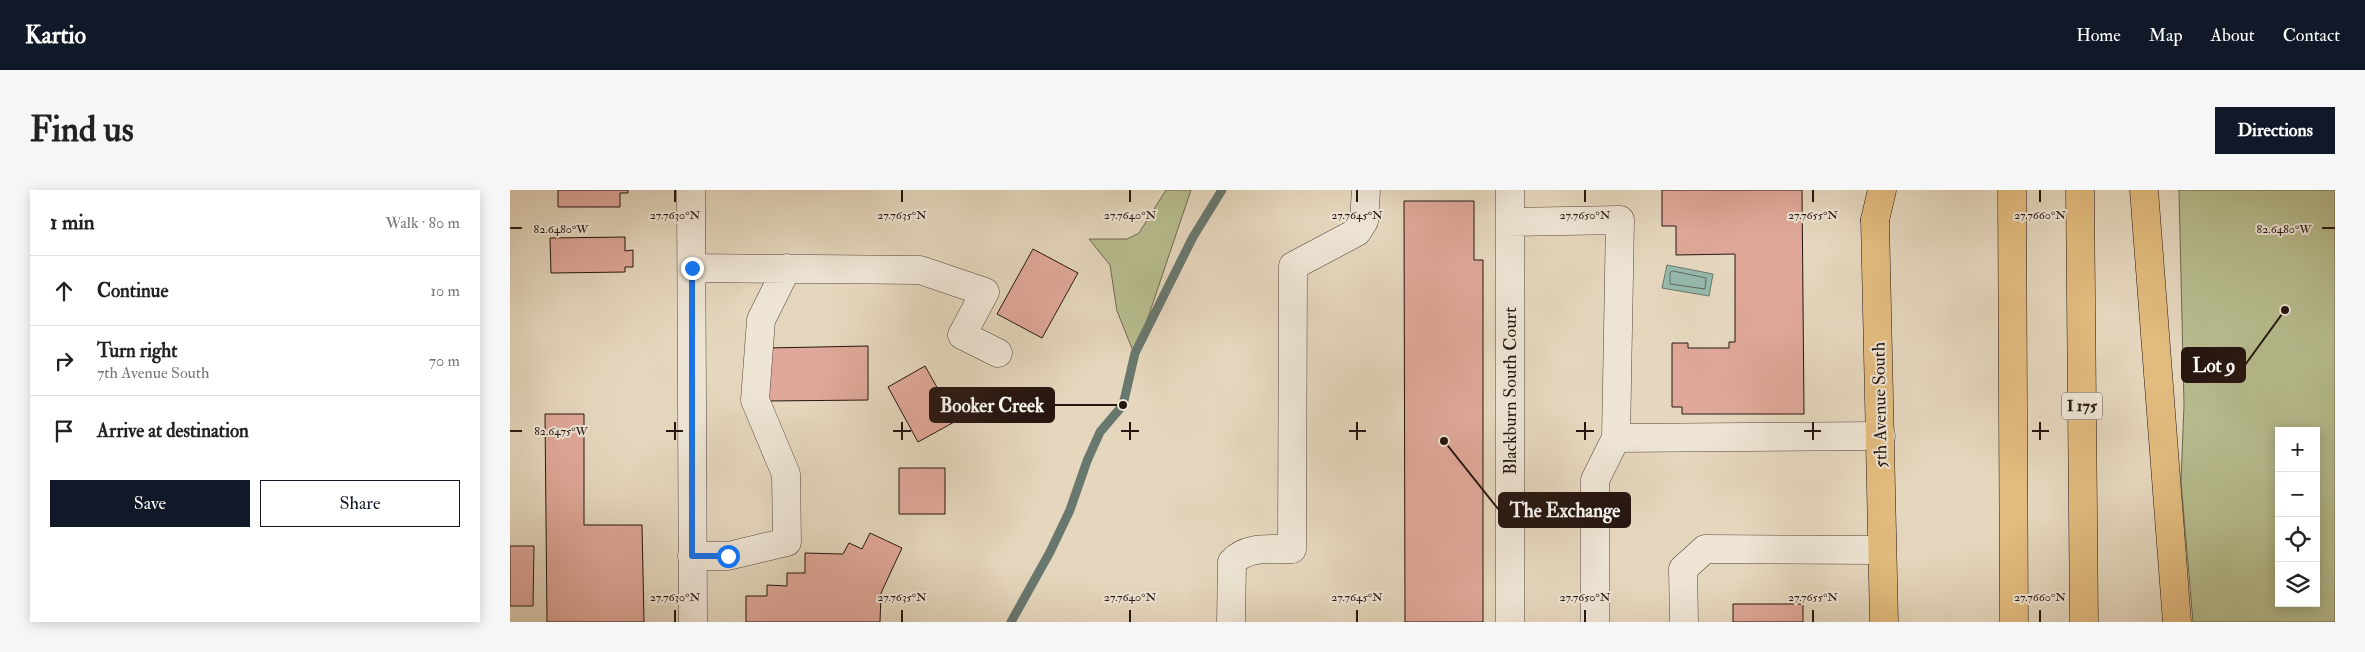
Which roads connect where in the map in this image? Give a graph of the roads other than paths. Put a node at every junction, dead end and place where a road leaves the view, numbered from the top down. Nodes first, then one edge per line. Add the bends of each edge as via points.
1 (691, 190) edge
2 (1366, 190) edge
3 (1510, 190) edge
4 (1867, 190) edge
5 (1882, 190) edge
6 (2012, 190) edge
7 (2080, 190) edge
8 (2144, 190) edge
9 (1875, 220) junction
10 (1510, 222) junction
11 (692, 268) junction
12 (787, 268) junction
13 (998, 353) dead end
14 (1880, 436) junction
15 (1616, 438) junction
16 (1882, 550) junction
17 (692, 556) junction
18 (693, 622) edge
19 (1231, 622) edge
20 (1510, 622) edge
21 (1595, 622) edge
22 (1684, 622) edge
23 (1884, 622) edge
24 (2014, 622) edge
25 (2084, 622) edge
26 (2177, 622) edge

1 - 11 street
2 - 19 street via 1364,221 1356,232 1293,266 1292,549 1251,550 1232,562
3 - 10 street, Blackburn South Court
4 - 9 street, 5th Avenue South
5 - 9 main road
6 - 24 main road
7 - 25 main road, I 175
8 - 26 main road
9 - 14 main road, 5th Avenue South
10 - 15 street via 1620,220
10 - 20 street, Blackburn South Court
11 - 12 street
11 - 17 street
12 - 13 street via 920,270 985,292 962,335
12 - 17 street via 761,320 755,400 786,474 786,542 728,556
14 - 15 street
14 - 16 main road, 5th Avenue South
15 - 21 street via 1595,480
16 - 22 street via 1705,549 1683,569
16 - 23 main road, 5th Avenue South
17 - 18 street

